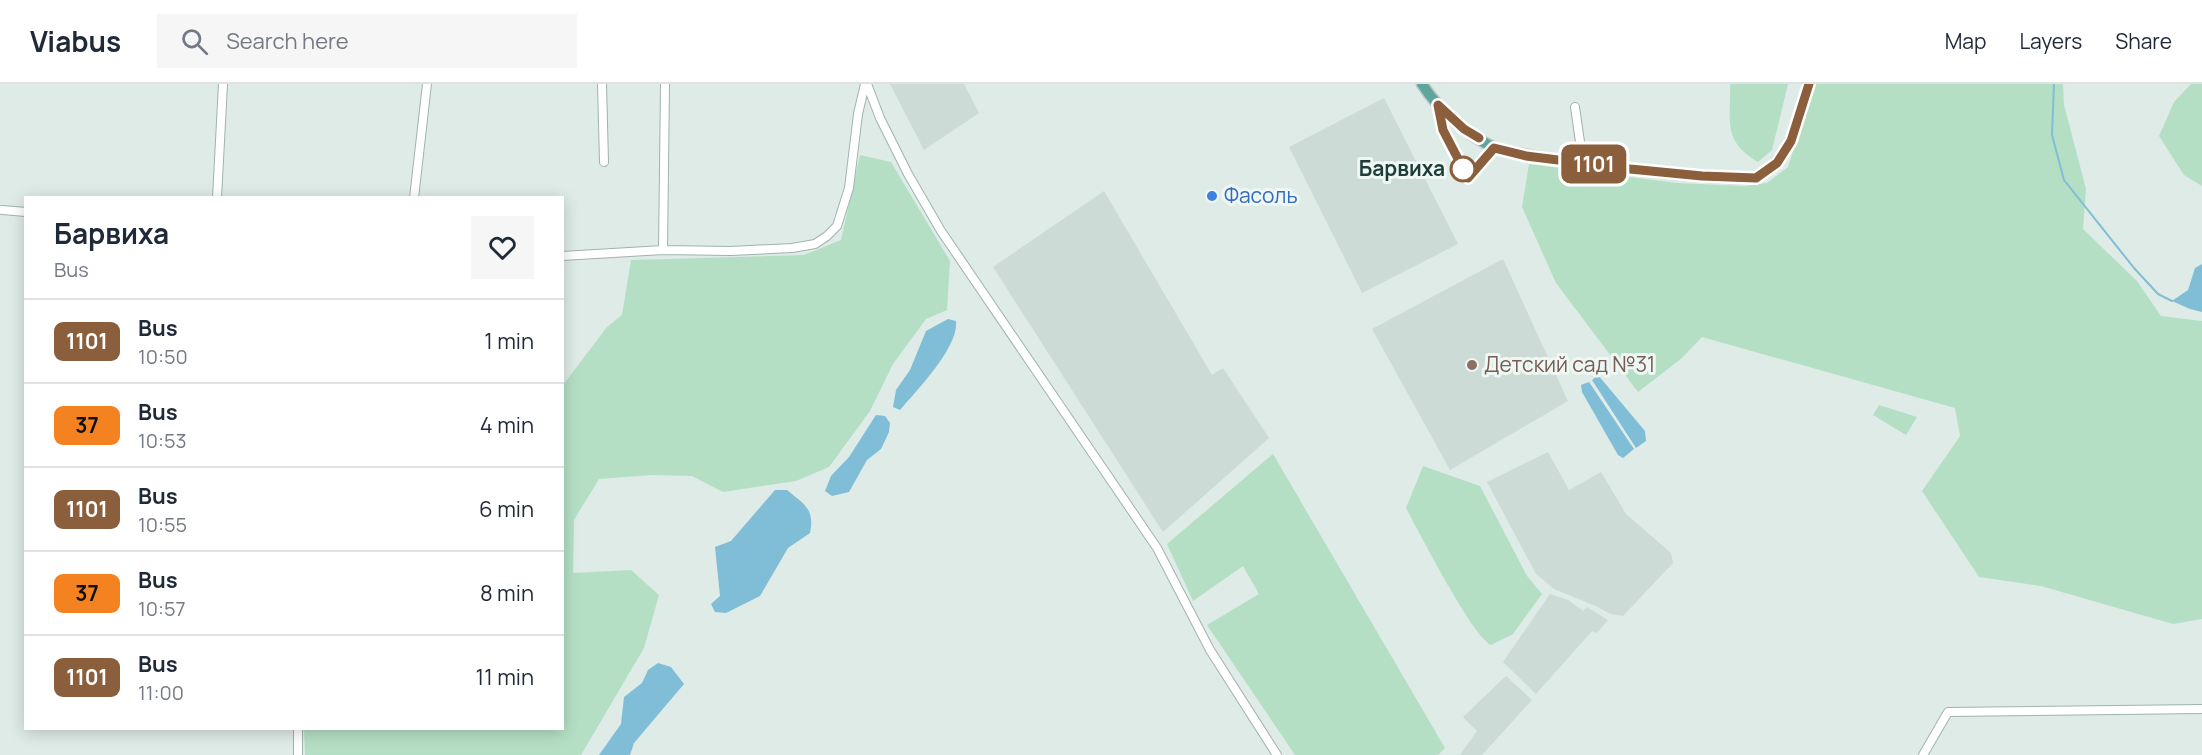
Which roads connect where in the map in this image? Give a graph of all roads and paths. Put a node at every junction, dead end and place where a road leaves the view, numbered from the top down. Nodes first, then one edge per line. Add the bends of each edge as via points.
1 (223, 84) edge
2 (427, 84) edge
3 (602, 84) edge
4 (664, 84) edge
5 (866, 84) edge
6 (1422, 84) edge
7 (1809, 84) edge
8 (1575, 107) dead end
9 (604, 162) dead end
10 (1583, 163) junction
11 (217, 196) edge
12 (414, 196) edge
13 (2, 210) dead end
14 (24, 212) edge
15 (663, 250) junction
16 (564, 256) edge
17 (2202, 709) edge
18 (298, 730) edge
19 (1923, 754) edge
20 (298, 755) edge
21 (1277, 755) edge

1 - 11 street
2 - 12 street
3 - 9 street
4 - 15 street
5 - 15 street via 858,114 849,188 837,226 827,236 792,248
5 - 21 street via 884,127 941,231 1157,548 1210,650
6 - 10 main road via 1464,129 1494,148
7 - 10 main road via 1791,141 1777,163 1756,178
8 - 10 street
13 - 14 street
15 - 16 street
17 - 19 street via 1948,712
18 - 20 street

